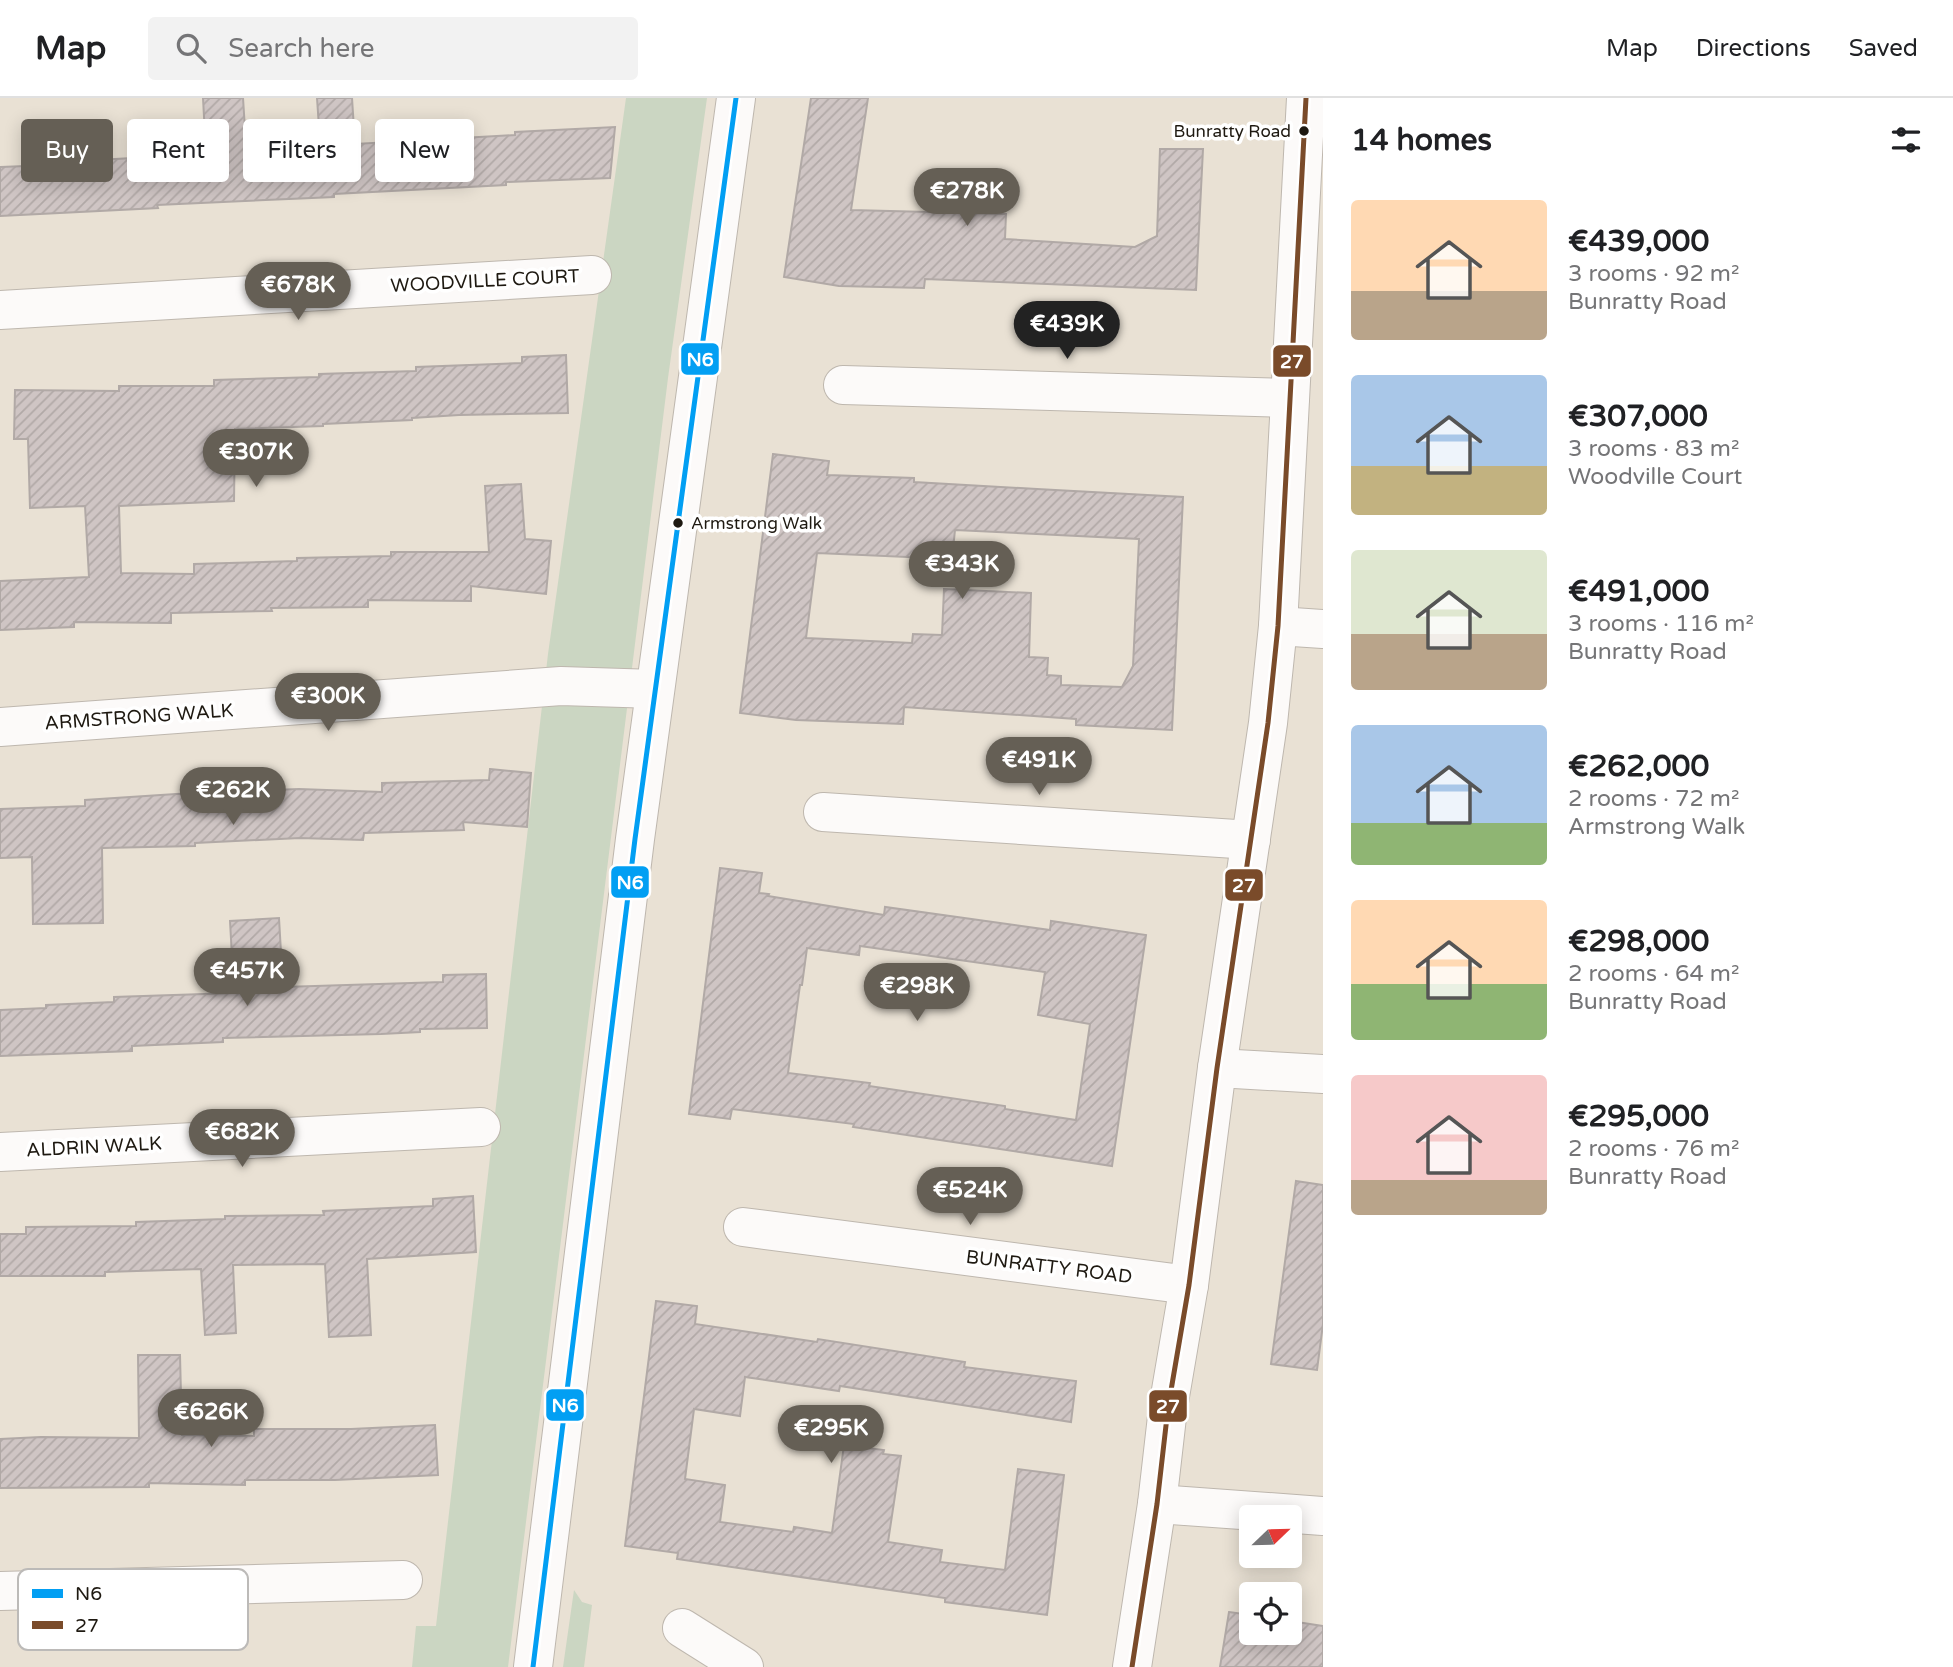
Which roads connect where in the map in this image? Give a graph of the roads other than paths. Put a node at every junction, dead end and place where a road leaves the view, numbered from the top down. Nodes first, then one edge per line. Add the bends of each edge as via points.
1 (736, 98) edge
2 (1306, 98) edge
3 (1311, 186) edge
4 (592, 275) dead end
5 (0, 310) edge
6 (843, 385) dead end
7 (1290, 398) junction
8 (1278, 626) junction
9 (1323, 629) edge
10 (655, 689) junction
11 (0, 727) edge
12 (823, 812) dead end
13 (1251, 840) junction
14 (1217, 1068) junction
15 (1323, 1074) edge
16 (481, 1127) dead end
17 (0, 1152) edge
18 (743, 1227) dead end
19 (1189, 1285) junction
20 (1157, 1504) junction
21 (1323, 1516) edge
22 (403, 1580) dead end
23 (248, 1584) edge
24 (0, 1591) edge
25 (18, 1591) edge
26 (682, 1628) dead end
27 (533, 1667) edge
28 (744, 1667) edge
29 (1132, 1667) edge

1 - 10 street
2 - 3 street
3 - 7 street
4 - 5 street, WOODVILLE COURT
6 - 7 street
7 - 8 street
8 - 9 street
8 - 13 street
10 - 11 street, ARMSTRONG WALK via 561,686
10 - 27 street
12 - 13 street
13 - 14 street
14 - 15 street
14 - 19 street
16 - 17 street, ALDRIN WALK
18 - 19 street, BUNRATTY ROAD
19 - 20 street
20 - 21 street
20 - 29 street
22 - 23 street
24 - 25 street
26 - 28 street

